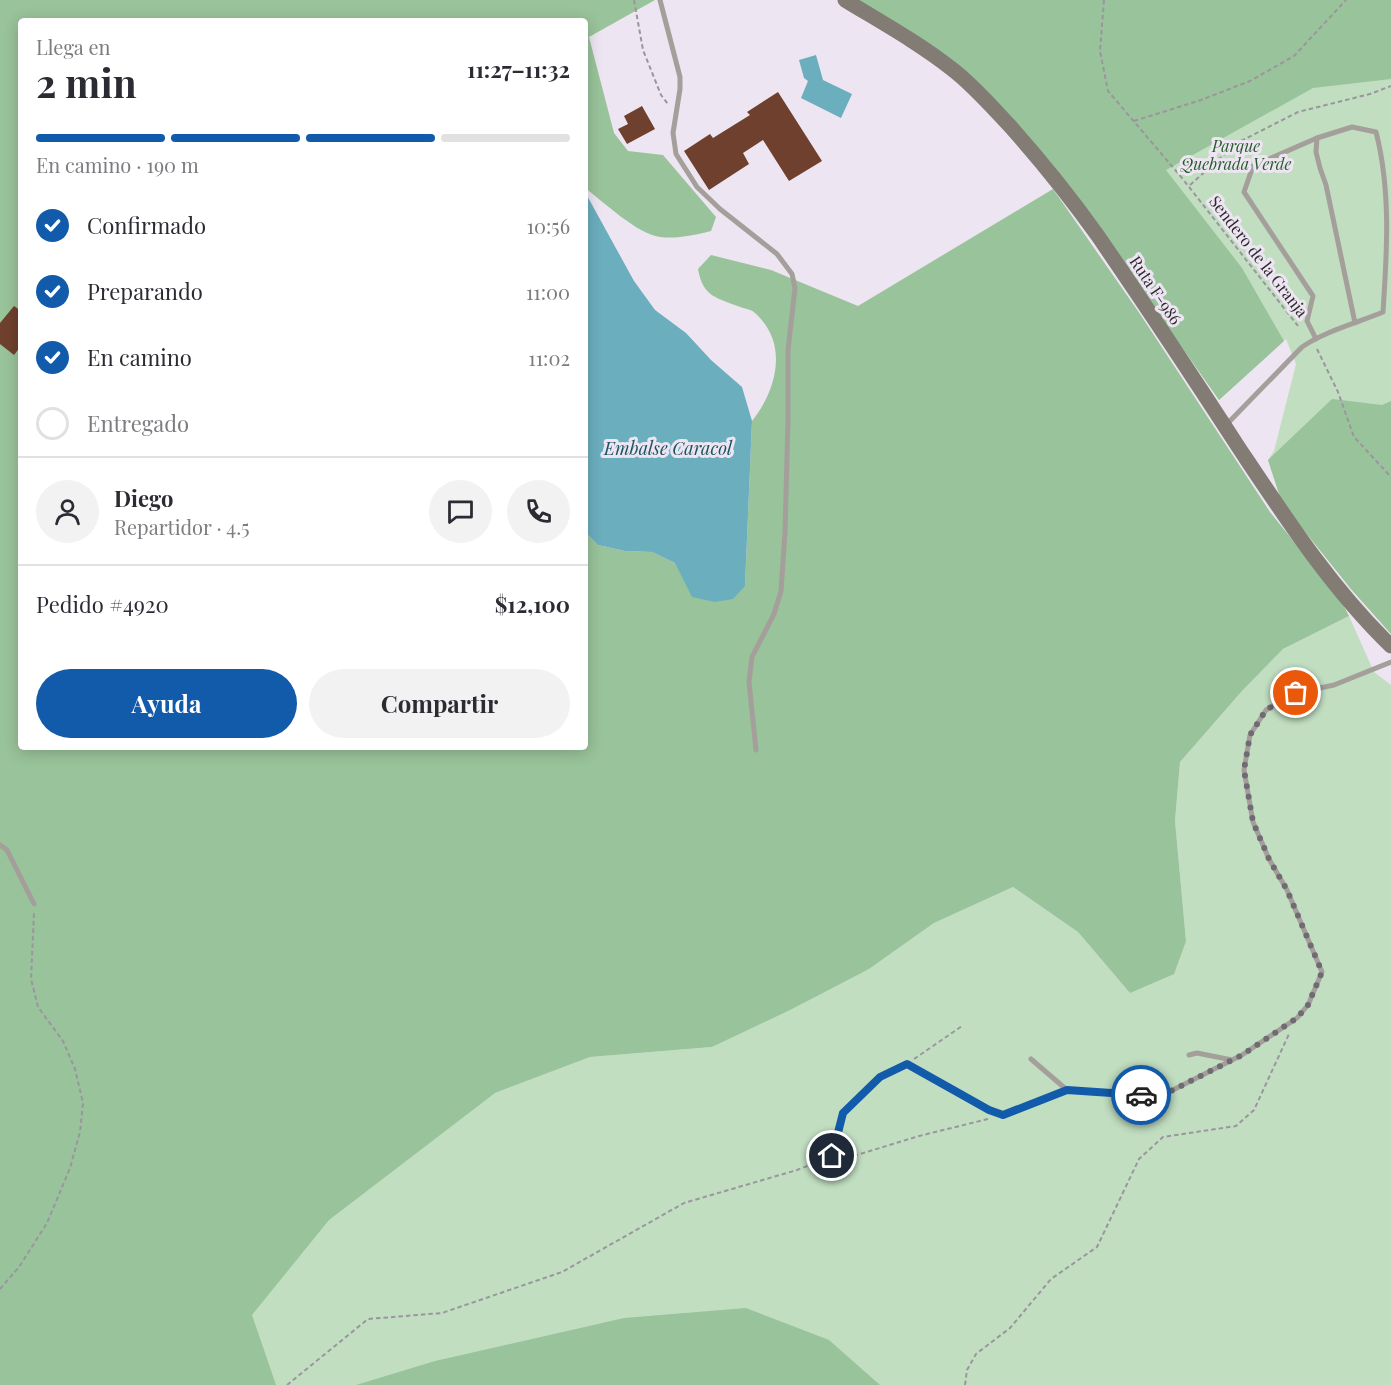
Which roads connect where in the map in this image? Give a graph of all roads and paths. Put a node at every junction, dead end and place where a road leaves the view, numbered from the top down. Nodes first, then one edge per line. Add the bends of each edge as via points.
1 (634, 0) edge
2 (660, 0) edge
3 (845, 0) edge
4 (1104, 0) edge
5 (1346, 0) edge
6 (1391, 86) edge
7 (676, 116) junction
8 (1134, 121) junction
9 (1317, 138) junction
10 (1189, 186) junction
11 (1355, 323) junction
12 (1313, 340) junction
13 (1225, 426) junction
14 (1391, 477) edge
15 (1391, 646) edge
16 (1391, 662) edge
17 (756, 750) dead end
18 (0, 845) edge
19 (34, 904) joint
20 (1297, 1018) junction
21 (962, 1026) dead end
22 (1189, 1055) dead end
23 (1031, 1059) dead end
24 (1232, 1060) junction
25 (907, 1064) junction
26 (1067, 1090) junction
27 (1003, 1115) junction
28 (832, 1156) junction
29 (0, 1289) edge
30 (287, 1385) edge
31 (965, 1385) edge

1 - 7 path via 643,50 661,95
2 - 7 lane via 680,77
3 - 13 main road, Ruta F-986 via 953,69 991,105 1069,195
4 - 8 path, Sendero de la Granja via 1100,51 1108,91
5 - 8 path via 1294,56 1250,81
6 - 10 path via 1298,112 1237,143
7 - 17 lane via 676,154 697,187 777,254 792,274 795,288 788,350 788,442 780,591 774,614 752,657 749,682
8 - 10 path, Sendero de la Granja
9 - 11 lane via 1316,152
9 - 11 lane via 1352,127 1376,132 1381,148 1388,222 1383,312
9 - 12 lane via 1253,166 1244,192 1313,296 1307,321
10 - 12 path, Sendero de la Granja
11 - 12 lane
12 - 13 lane
12 - 14 path, Sendero de la Granja via 1354,437
13 - 15 main road, Ruta F-986 via 1334,583
16 - 20 lane via 1334,685 1296,693 1266,710 1250,735 1244,770 1253,822 1322,972 1308,1005
18 - 19 lane via 7,850
19 - 29 path via 31,979 38,1007 63,1041 75,1069 83,1103 70,1168 47,1223
20 - 24 lane
20 - 31 path via 1254,1110 1236,1126 1163,1137 1139,1159 1097,1247 1051,1279 1010,1328 976,1353
21 - 25 path
22 - 24 lane
23 - 26 lane
24 - 26 lane via 1159,1097
25 - 27 lane
25 - 28 lane via 880,1077 843,1113
26 - 27 lane
27 - 28 path via 847,1158
28 - 30 path via 684,1203 562,1272 442,1313 368,1319

